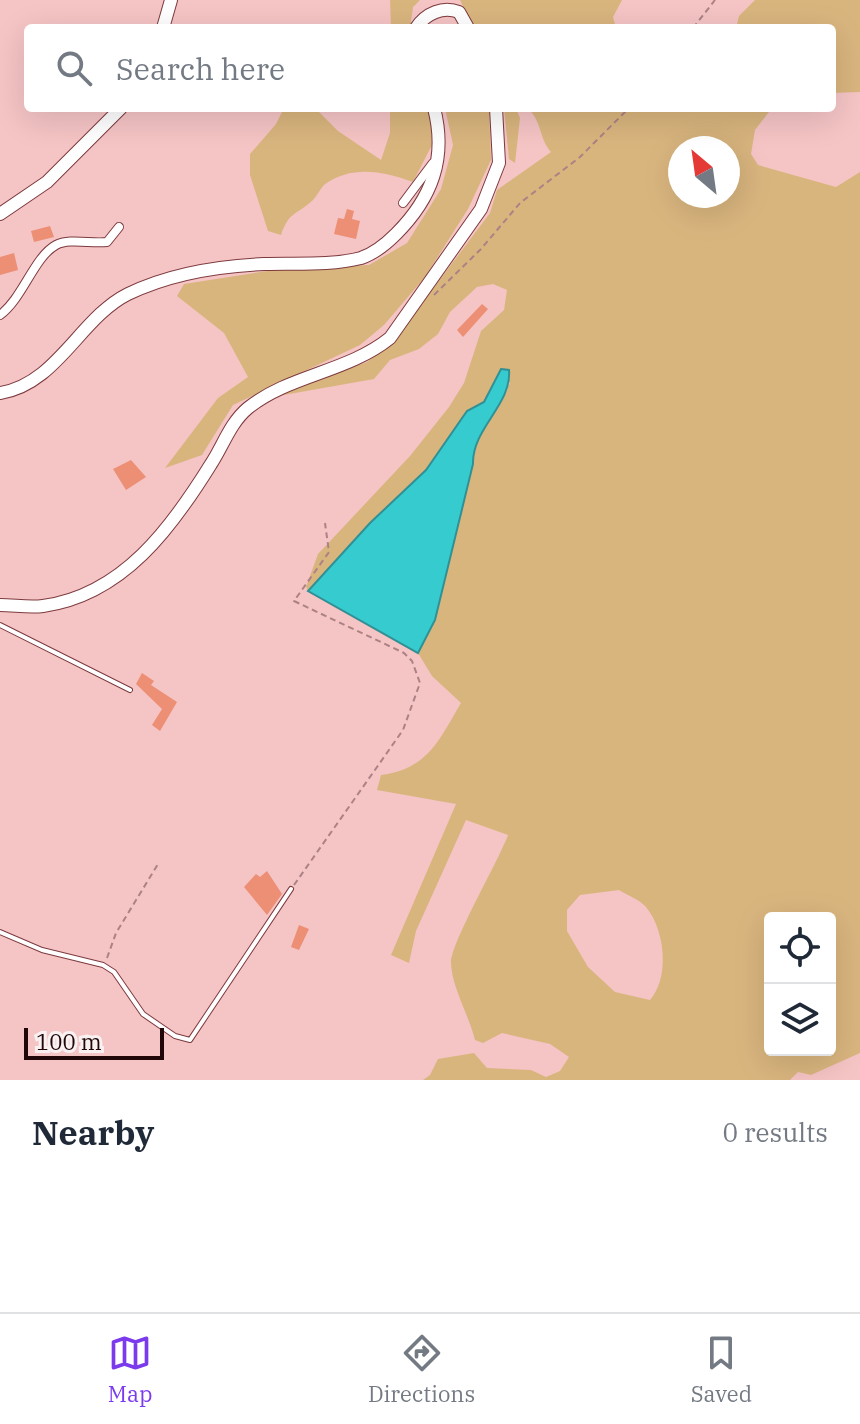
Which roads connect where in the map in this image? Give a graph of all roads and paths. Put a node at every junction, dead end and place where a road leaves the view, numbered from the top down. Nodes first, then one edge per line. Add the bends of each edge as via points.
1 (171, 0) edge
2 (715, 0) edge
3 (164, 24) edge
4 (420, 24) edge
5 (466, 24) edge
6 (696, 24) edge
7 (117, 112) edge
8 (435, 112) edge
9 (496, 112) edge
10 (625, 112) edge
11 (441, 153) junction
12 (403, 203) dead end
13 (0, 214) edge
14 (119, 227) dead end
15 (433, 297) dead end
16 (0, 315) edge
17 (0, 393) edge
18 (325, 523) dead end
19 (0, 605) edge
20 (0, 625) edge
21 (130, 690) dead end
22 (158, 864) dead end
23 (291, 889) joint
24 (0, 932) edge
25 (103, 965) junction

1 - 3 main road
2 - 6 path
4 - 5 main road via 449,8 459,12
7 - 13 main road via 47,182
8 - 11 main road
9 - 19 main road via 499,163 481,209 390,338 372,352 247,409 175,520 145,555 111,580 42,606
10 - 15 path via 580,157 520,203
11 - 12 street
11 - 17 main road via 432,188 414,216 365,257 248,266 161,280 125,296 38,375
14 - 16 street via 107,242 55,246
18 - 23 path via 329,552 294,601 404,653 420,683 403,730
20 - 21 lane
22 - 25 path
23 - 25 lane via 190,1040 143,1014 114,972
24 - 25 lane via 42,950

